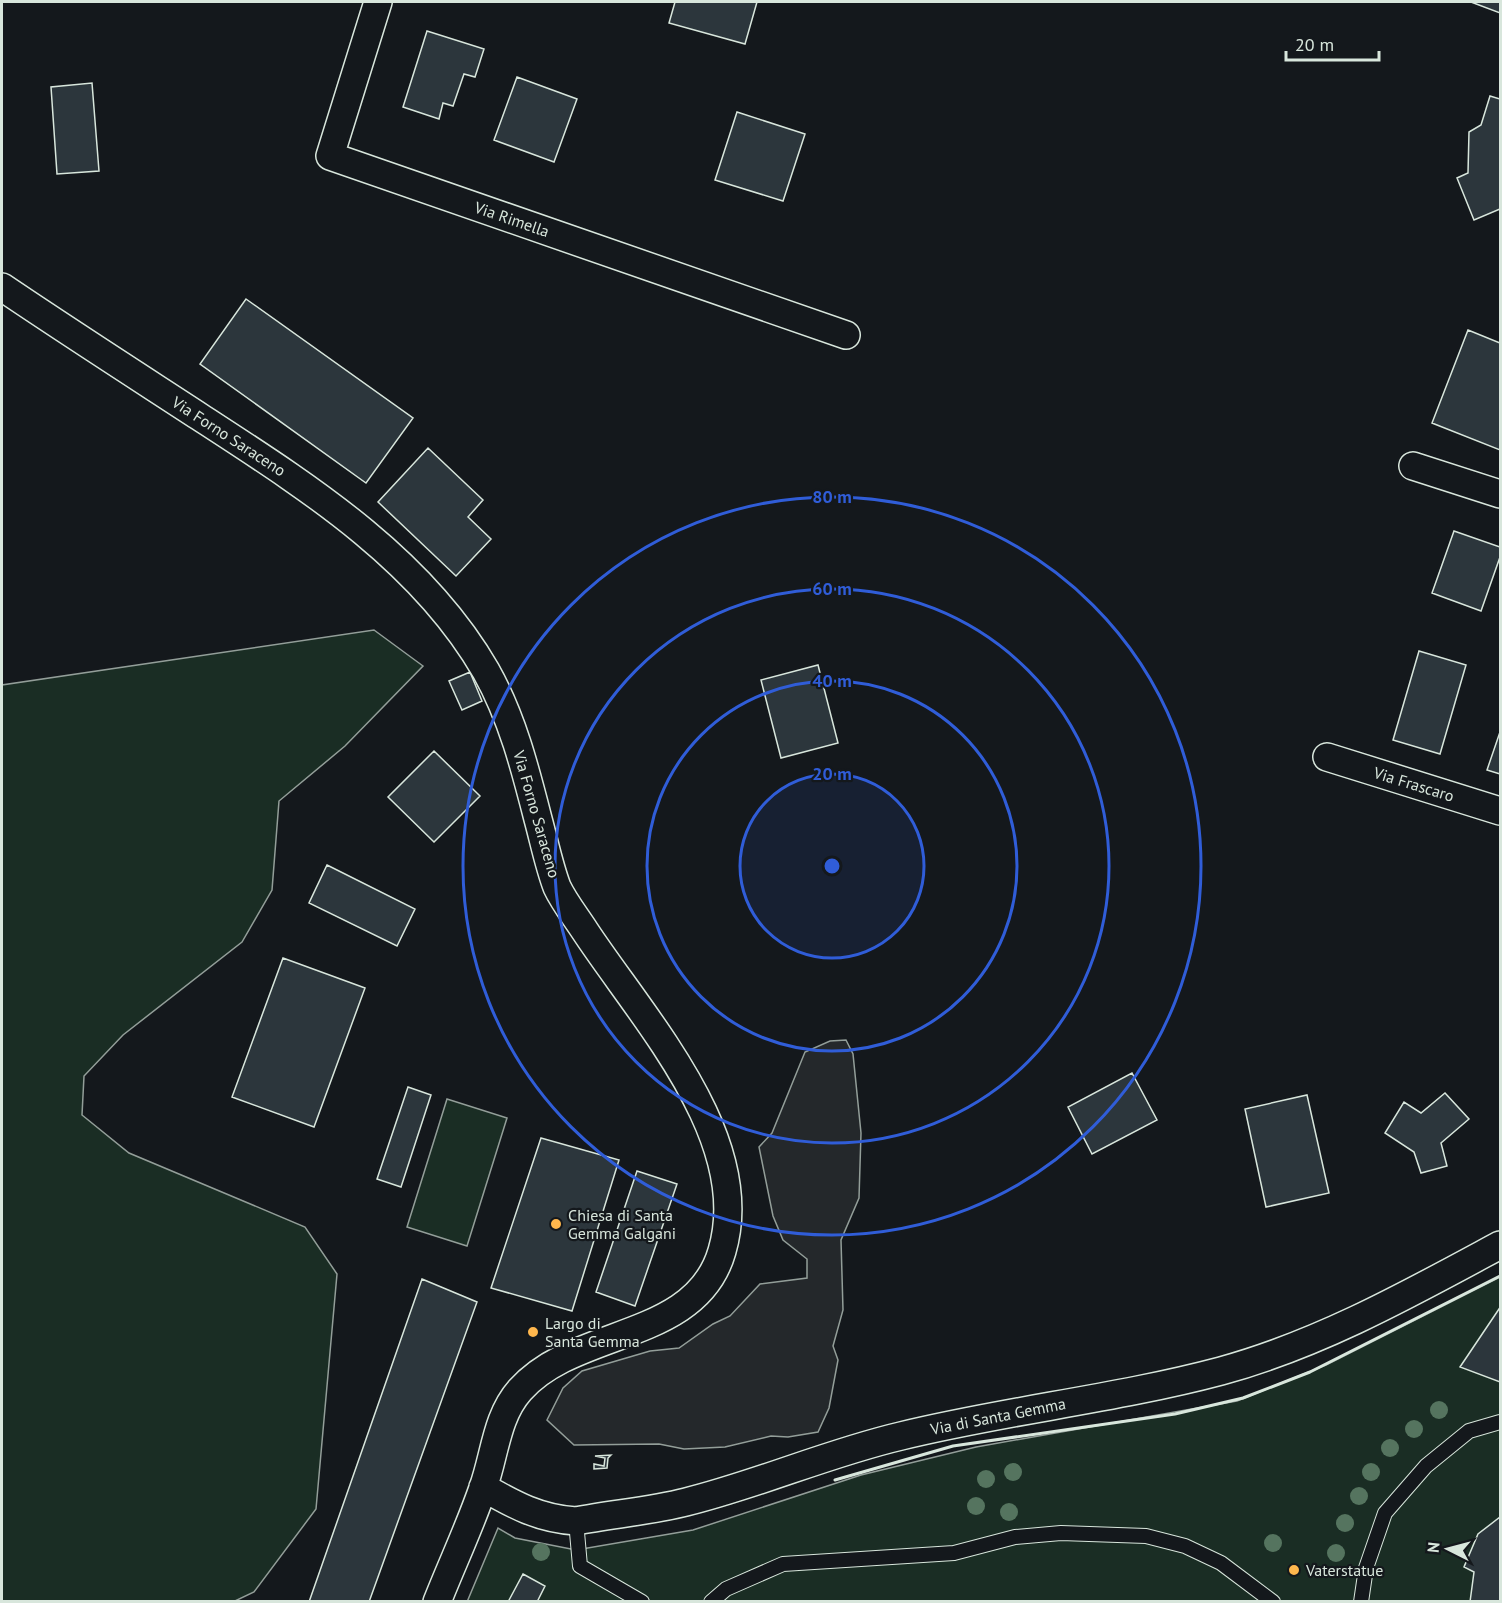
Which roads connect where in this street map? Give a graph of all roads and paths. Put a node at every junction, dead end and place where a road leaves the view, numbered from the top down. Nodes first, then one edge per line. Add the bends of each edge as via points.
1 (378, 2) edge
2 (2, 287) edge
3 (846, 335) dead end
4 (1413, 466) dead end
5 (1500, 494) edge
6 (1328, 757) dead end
7 (1500, 811) edge
8 (1500, 1245) edge
9 (1500, 1422) edge
10 (483, 1487) junction
11 (576, 1521) junction
12 (436, 1602) edge
13 (642, 1602) edge
14 (711, 1602) edge
15 (1274, 1602) edge
16 (1361, 1602) edge

1 - 3 street, Via Rimella via 330,156
2 - 10 street, Via Forno Saraceno via 301,483 407,570 453,620 505,707 558,888 697,1095 718,1145 726,1179 728,1216 722,1251 710,1280 695,1298 671,1315 561,1360 523,1387 505,1414
4 - 5 street
6 - 7 street, Via Frascaro
8 - 11 street, Via di Santa Gemma via 1315,1339 1221,1371 970,1419 853,1447 686,1502
9 - 16 lane via 1469,1431 1426,1466 1385,1513 1366,1568
10 - 11 street, Via di Santa Gemma via 537,1515
10 - 12 street, Via Forno Saraceno
11 - 13 lane via 580,1566
14 - 15 lane via 726,1589 783,1564 954,1553 1015,1537 1095,1533 1146,1536 1185,1546 1229,1568

